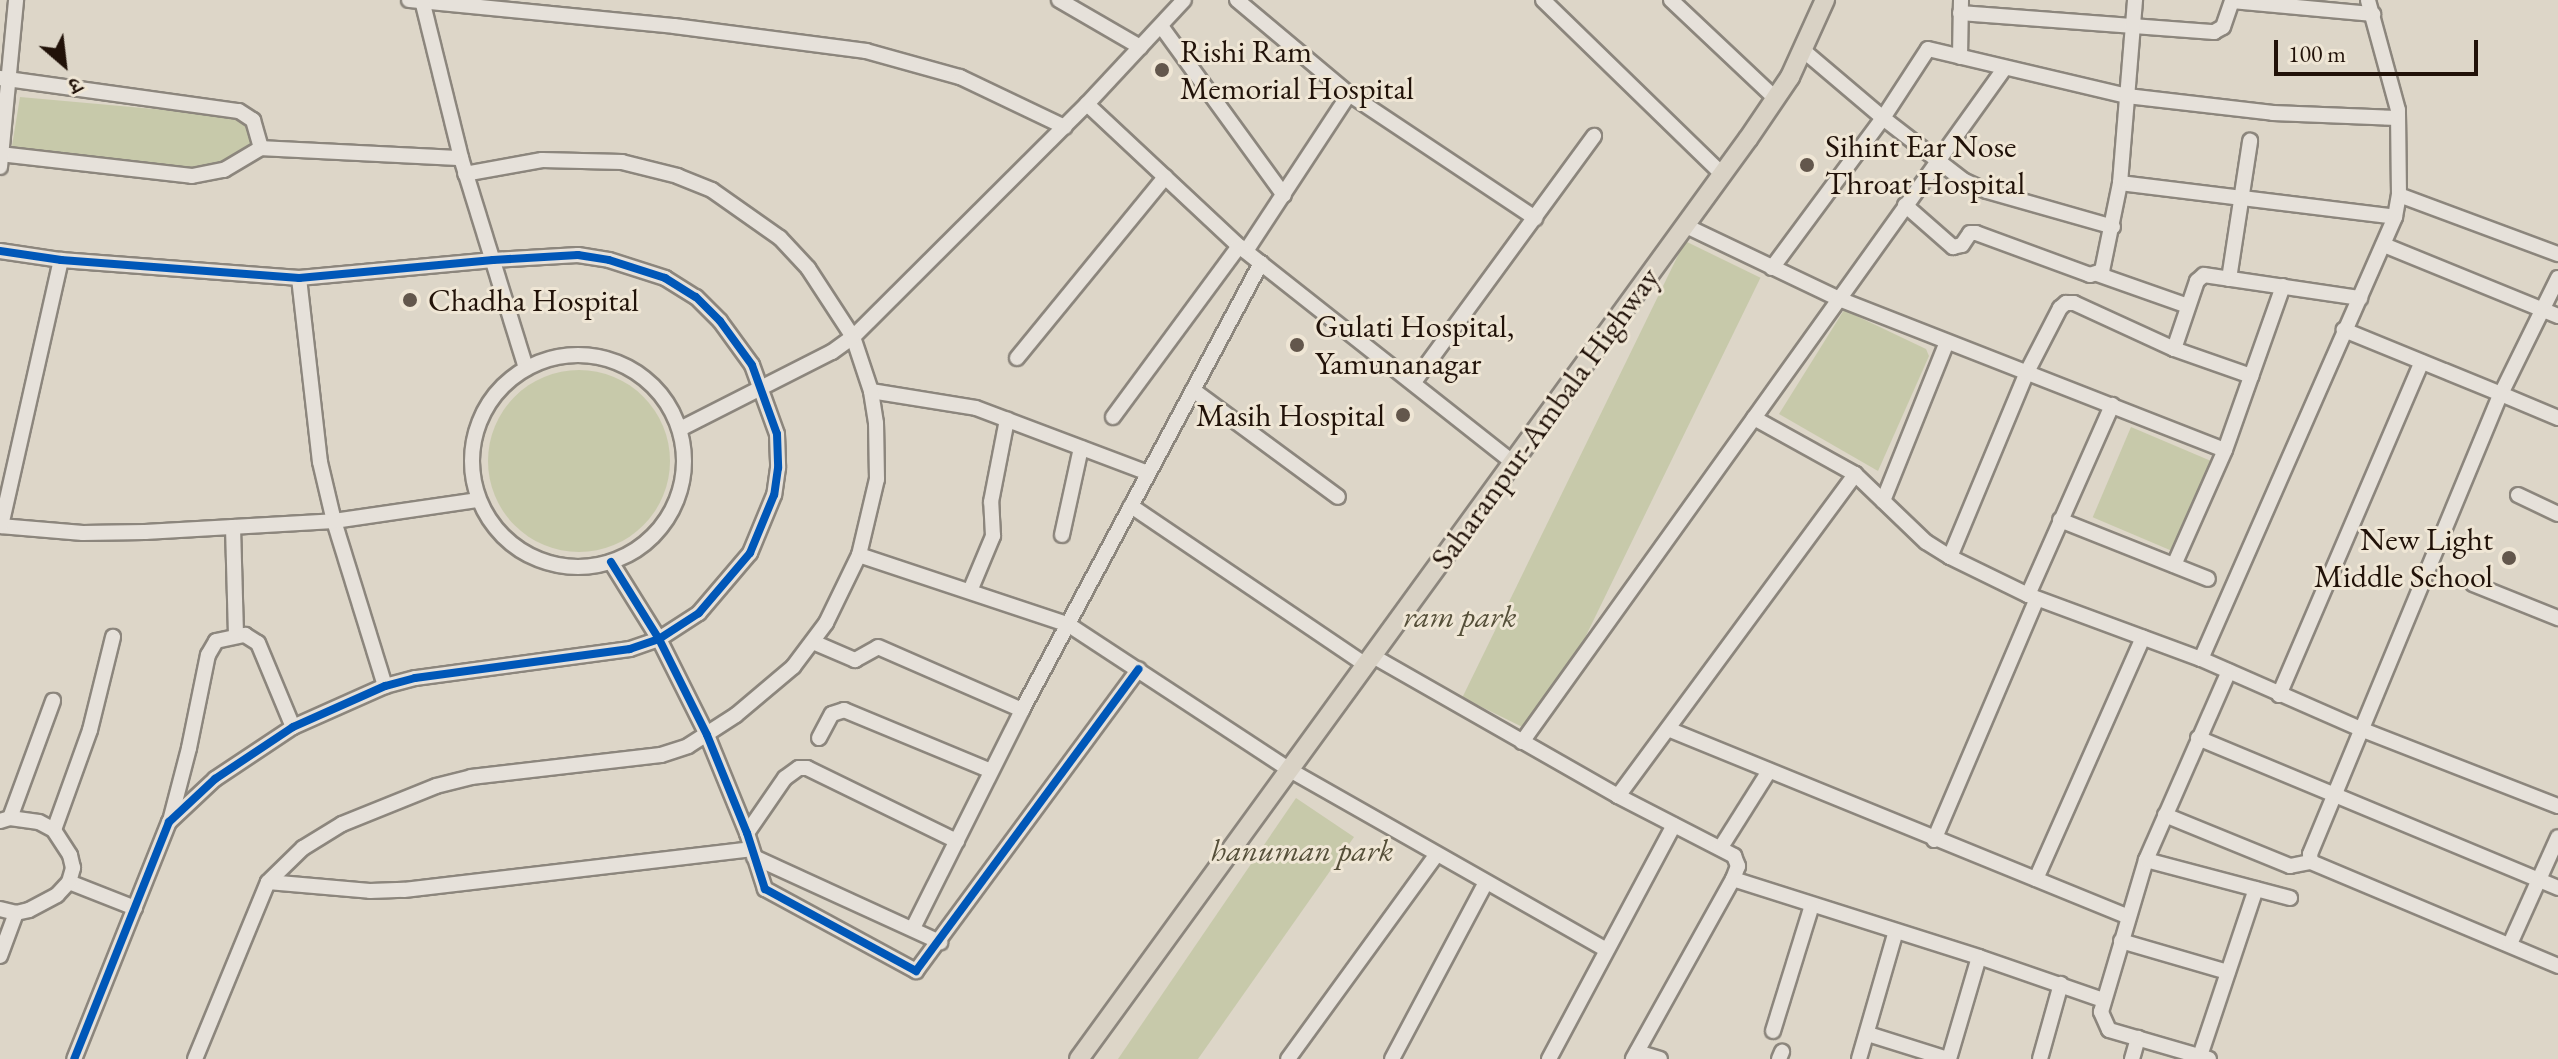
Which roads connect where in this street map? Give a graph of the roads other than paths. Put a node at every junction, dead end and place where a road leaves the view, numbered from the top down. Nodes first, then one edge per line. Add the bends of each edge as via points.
1 (16, 0) edge
2 (409, 0) edge
3 (422, 0) edge
4 (1059, 0) edge
5 (1184, 0) edge
6 (1237, 0) edge
7 (1543, 0) edge
8 (1671, 0) edge
9 (1825, 0) edge
10 (2135, 0) edge
11 (1961, 6) edge
12 (2371, 7) edge
13 (2134, 23) junction
14 (1161, 26) junction
15 (1140, 47) junction
16 (1804, 51) junction
17 (1960, 57) junction
18 (2004, 69) junction
19 (4, 79) edge
20 (1349, 94) junction
21 (2127, 96) junction
22 (1775, 98) junction
23 (1087, 104) junction
24 (1883, 118) junction
25 (2397, 118) junction
26 (1065, 127) junction
27 (1594, 136) dead end
28 (2250, 141) dead end
29 (261, 148) junction
30 (461, 158) junction
31 (0, 159) edge
32 (1938, 161) junction
33 (465, 174) junction
34 (1722, 174) junction
35 (1165, 177) junction
36 (2120, 183) junction
37 (1284, 195) junction
38 (2399, 195) junction
39 (2242, 198) junction
40 (1905, 205) junction
41 (2395, 217) junction
42 (1535, 218) junction
43 (1686, 226) junction
44 (2113, 227) junction
45 (2384, 245) junction
46 (1243, 248) junction
47 (0, 251) edge
48 (2558, 254) edge
49 (61, 260) junction
50 (493, 260) junction
51 (1261, 263) junction
52 (1772, 268) junction
53 (2097, 274) junction
54 (299, 278) junction
55 (2558, 278) edge
56 (2229, 279) junction
57 (2283, 286) junction
58 (2360, 298) junction
59 (1839, 299) junction
60 (2188, 306) junction
61 (2552, 313) edge
62 (2344, 330) junction
63 (853, 337) junction
64 (1947, 342) junction
65 (2174, 349) junction
66 (1017, 358) dead end
67 (2422, 362) junction
68 (526, 368) junction
69 (2027, 372) junction
70 (2251, 376) junction
71 (1414, 382) junction
72 (763, 389) junction
73 (1193, 390) junction
74 (871, 391) junction
75 (2501, 394) junction
76 (2112, 405) junction
77 (1113, 417) dead end
78 (1754, 418) junction
79 (2558, 418) edge
80 (1007, 420) junction
81 (680, 429) junction
82 (1081, 448) junction
83 (2225, 450) junction
84 (1514, 463) junction
85 (1148, 473) junction
86 (1855, 474) junction
87 (2518, 495) dead end
88 (1338, 497) dead end
89 (478, 500) junction
90 (1883, 501) junction
91 (1131, 506) junction
92 (2558, 514) edge
93 (2060, 520) junction
94 (334, 521) junction
95 (0, 526) edge
96 (233, 527) junction
97 (1062, 535) dead end
98 (859, 555) junction
99 (1950, 557) junction
100 (611, 562) junction
101 (2174, 565) junction
102 (2208, 579) dead end
103 (2473, 584) dead end
104 (970, 591) junction
105 (2033, 597) junction
106 (2558, 618) edge
107 (1069, 625) junction
108 (236, 636) junction
109 (113, 637) dead end
110 (2143, 638) junction
111 (659, 639) junction
112 (813, 642) junction
113 (1367, 659) junction
114 (2201, 659) junction
115 (1139, 669) junction
116 (2229, 671) junction
117 (385, 686) junction
118 (2279, 695) junction
119 (53, 701) dead end
120 (1022, 710) junction
121 (293, 727) junction
122 (1668, 729) junction
123 (2363, 730) junction
124 (707, 735) junction
125 (819, 738) dead end
126 (2198, 738) junction
127 (1522, 742) junction
128 (1288, 769) junction
129 (991, 771) junction
130 (1769, 771) junction
131 (2336, 795) junction
132 (1618, 796) junction
133 (2558, 806) edge
134 (2165, 815) junction
135 (5, 819) edge
136 (169, 822) junction
137 (1674, 825) junction
138 (54, 830) junction
139 (747, 833) junction
140 (2558, 837) edge
141 (1934, 840) junction
142 (957, 841) junction
143 (1721, 847) junction
144 (752, 853) junction
145 (1436, 855) junction
146 (2146, 860) junction
147 (2311, 862) junction
148 (1733, 879) junction
149 (2036, 879) junction
150 (2539, 879) junction
151 (69, 882) junction
152 (268, 882) junction
153 (1486, 882) junction
154 (2558, 888) edge
155 (2256, 889) junction
156 (2290, 898) dead end
157 (1812, 905) junction
158 (135, 908) junction
159 (0, 909) edge
160 (16, 913) junction
161 (2128, 917) junction
162 (913, 928) junction
163 (1896, 931) junction
164 (2121, 941) junction
165 (940, 942) junction
166 (2510, 944) junction
167 (1606, 950) junction
168 (0, 956) edge
169 (1979, 957) junction
170 (2558, 966) edge
171 (2228, 972) junction
172 (2061, 984) junction
173 (2103, 1000) junction
174 (1773, 1031) dead end
175 (1868, 1034) junction
176 (2138, 1038) junction
177 (1635, 1055) edge
178 (2204, 1058) edge
179 (74, 1059) edge
180 (195, 1059) edge
181 (1079, 1059) edge
182 (1288, 1059) edge
183 (1392, 1059) edge
184 (1549, 1059) edge
185 (1660, 1059) edge
186 (1859, 1059) edge
187 (1948, 1059) edge
188 (2040, 1059) edge
189 (2132, 1059) edge

1 - 19 street
2 - 3 street
3 - 26 street via 866,51 960,77
3 - 30 street
4 - 15 street
5 - 14 street
6 - 20 street
7 - 34 street
8 - 22 street
9 - 16 main road, Saharanpur-Ambala Highway
10 - 13 street
11 - 13 street
11 - 17 street
12 - 13 street via 2236,1 2229,3 2223,27 2214,32
12 - 25 street
13 - 21 street
14 - 15 street
14 - 37 street
15 - 23 street
16 - 22 main road, Saharanpur-Ambala Highway
16 - 24 street
17 - 18 street
17 - 24 street via 1928,49
18 - 21 street
18 - 32 street
19 - 29 street via 239,111 253,120
19 - 31 street
20 - 37 street
20 - 42 street
21 - 25 street via 2273,113
21 - 36 street
22 - 34 main road, Saharanpur-Ambala Highway
23 - 26 street
23 - 35 street
24 - 32 street
24 - 52 street
25 - 38 street
26 - 63 street
27 - 42 street
28 - 39 street
29 - 30 street
29 - 31 street via 224,170 192,176
30 - 33 street
32 - 40 street
32 - 44 street via 1987,191
33 - 50 street
33 - 63 street via 542,160 596,159 678,176 738,205 780,238 808,268
34 - 43 main road, Saharanpur-Ambala Highway
35 - 46 street
35 - 66 street
36 - 39 street
36 - 44 street
37 - 46 street
38 - 41 street
38 - 48 street
39 - 41 street
39 - 56 street
40 - 53 street via 1953,247 1976,233
40 - 59 street
41 - 45 street
42 - 71 street
43 - 52 street
43 - 84 main road, Saharanpur-Ambala Highway
44 - 53 street via 2105,265
45 - 58 street
45 - 61 street
46 - 51 street
46 - 77 street
47 - 49 street
49 - 54 street
49 - 95 street
50 - 54 street
50 - 68 street
50 - 72 street via 578,255 665,278 696,297 738,341
51 - 71 street
51 - 73 street
52 - 59 street
53 - 60 street
54 - 94 street via 313,424
55 - 61 street
56 - 57 street
56 - 60 street via 2200,277
57 - 58 street
57 - 70 street
58 - 62 street
59 - 64 street
59 - 78 street
60 - 65 street
61 - 75 street
62 - 67 street
62 - 114 street
63 - 72 street
63 - 74 street
64 - 69 street
64 - 90 street
65 - 69 street via 2066,303
65 - 70 street
67 - 75 street
67 - 118 street
68 - 81 street via 555,357 587,355 618,362 645,377 667,400
68 - 89 street via 484,411 472,455
69 - 76 street
69 - 99 street
70 - 83 street
71 - 84 street
72 - 81 street
72 - 111 street via 778,457 767,517 750,553 726,585 699,613
73 - 85 street
73 - 88 street
74 - 80 street via 960,404
74 - 98 street via 877,479
75 - 79 street
75 - 123 street
76 - 83 street
76 - 93 street
78 - 86 street
78 - 127 street
80 - 82 street
80 - 104 street via 991,502 993,536
81 - 100 street via 685,461 665,524 641,547
82 - 85 street
82 - 97 street
83 - 101 street
84 - 113 main road, Saharanpur-Ambala Highway
85 - 91 street
86 - 90 street
86 - 122 street
87 - 92 street
89 - 94 street
89 - 100 street via 494,528 518,549 547,563 579,568
90 - 99 street
91 - 107 street
91 - 113 street
93 - 101 street
93 - 105 street
94 - 96 street
94 - 117 street
95 - 96 street via 83,533
96 - 108 street
98 - 104 street
98 - 112 street
99 - 105 street
100 - 111 street
101 - 102 street
103 - 106 street
104 - 107 street
105 - 110 street
105 - 141 street
107 - 115 street
107 - 120 street
108 - 121 street via 252,637 262,649
108 - 136 street via 216,641 208,655
109 - 138 street via 90,730
110 - 114 street
110 - 149 street
111 - 117 street via 630,649
111 - 124 street
112 - 120 street via 855,660 878,647
112 - 124 street via 776,683
113 - 127 street
113 - 128 main road, Saharanpur-Ambala Highway
114 - 116 street
115 - 128 street
115 - 165 street
116 - 118 street
116 - 126 street
117 - 121 street
118 - 123 street
119 - 135 street
120 - 129 street
121 - 136 street via 215,779
122 - 130 street
122 - 132 street
123 - 131 street
123 - 133 street
124 - 139 street
124 - 152 street via 661,755 471,777 436,786 320,835
125 - 129 street via 832,714 844,710
126 - 131 street
126 - 134 street
127 - 132 street
128 - 145 street
128 - 181 main road, Saharanpur-Ambala Highway
129 - 142 street
130 - 141 street
130 - 143 street
131 - 147 street
131 - 150 street
132 - 137 street
134 - 146 street
134 - 147 street via 2290,866
135 - 138 street via 39,822
136 - 158 street
137 - 143 street
137 - 167 street
138 - 151 street via 70,855
139 - 142 street via 785,778 807,768
139 - 144 street
140 - 150 street
141 - 149 street
142 - 162 street
143 - 148 street via 1737,861
144 - 152 street via 404,890
144 - 162 street
144 - 165 street via 765,889 911,970 922,967
145 - 153 street
145 - 182 street
146 - 155 street
146 - 161 street
147 - 166 street
148 - 157 street
148 - 177 street
149 - 161 street
150 - 154 street
150 - 166 street
151 - 158 street
151 - 160 street via 50,900
152 - 180 street
153 - 167 street
153 - 183 street
155 - 156 street
155 - 171 street
157 - 163 street
157 - 174 street
158 - 179 street
159 - 160 street
160 - 168 street
161 - 164 street
162 - 165 street
163 - 169 street
163 - 175 street
164 - 171 street
164 - 173 street
166 - 170 street
167 - 184 street
169 - 172 street
169 - 187 street
171 - 178 street
172 - 173 street
172 - 188 street
173 - 176 street via 2106,1027
175 - 186 street
175 - 187 street
176 - 178 street
176 - 189 street
177 - 185 street

